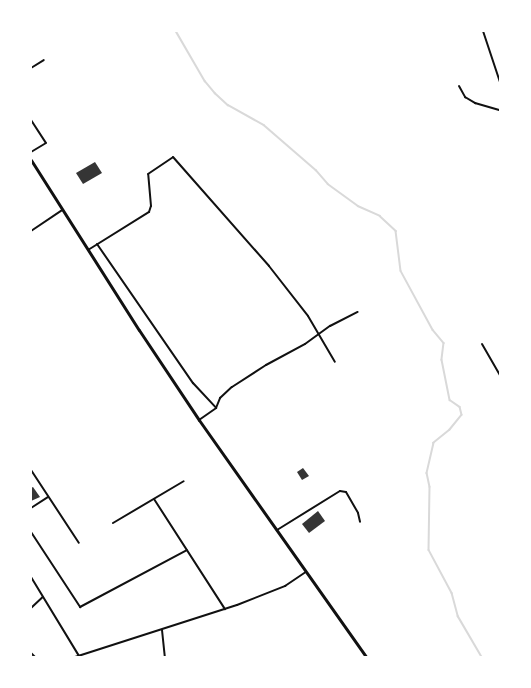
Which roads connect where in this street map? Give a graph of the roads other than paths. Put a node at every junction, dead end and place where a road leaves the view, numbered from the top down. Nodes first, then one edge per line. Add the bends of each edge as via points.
1 (482, 31) edge
2 (44, 60) dead end
3 (31, 68) edge
4 (500, 82) edge
5 (459, 86) dead end
6 (500, 110) edge
7 (31, 120) edge
8 (31, 152) edge
9 (31, 160) edge
10 (62, 210) junction
11 (31, 230) edge
12 (97, 244) junction
13 (88, 250) junction
14 (358, 312) dead end
15 (319, 335) junction
16 (482, 344) dead end
17 (335, 362) dead end
18 (500, 375) edge
19 (216, 408) junction
20 (199, 420) junction
21 (31, 470) edge
22 (184, 482) dead end
23 (49, 497) junction
24 (154, 499) junction
25 (31, 508) edge
26 (360, 522) dead end
27 (113, 523) dead end
28 (277, 530) junction
29 (31, 532) edge
30 (79, 544) dead end
31 (187, 550) junction
32 (306, 572) junction
33 (31, 577) edge
34 (43, 597) junction
35 (31, 608) edge
36 (225, 609) junction
37 (162, 630) junction
38 (31, 653) edge
39 (79, 656) junction
40 (35, 657) edge
41 (75, 657) edge
42 (164, 657) edge
43 (366, 657) edge

1 - 4 street
2 - 3 street
5 - 6 street via 465,97 475,103
7 - 8 street via 46,143
9 - 10 highway
10 - 11 street
10 - 13 highway
12 - 13 street
12 - 15 street via 149,212 151,206 148,174 173,157 268,266 308,316
12 - 19 street via 193,384
13 - 20 highway
14 - 15 street via 330,326
15 - 17 street
15 - 19 street via 229,389 220,398
16 - 18 street
19 - 20 street
20 - 28 highway
21 - 23 street
22 - 24 street
23 - 25 street
23 - 30 street
24 - 27 street
24 - 31 street
26 - 28 street via 346,492 340,491
28 - 32 highway
29 - 31 street via 80,607
31 - 36 street
32 - 36 street via 285,586
32 - 43 highway
33 - 34 street
34 - 35 street
34 - 39 street
36 - 37 street
37 - 39 street
37 - 42 street
38 - 40 street
39 - 41 street

